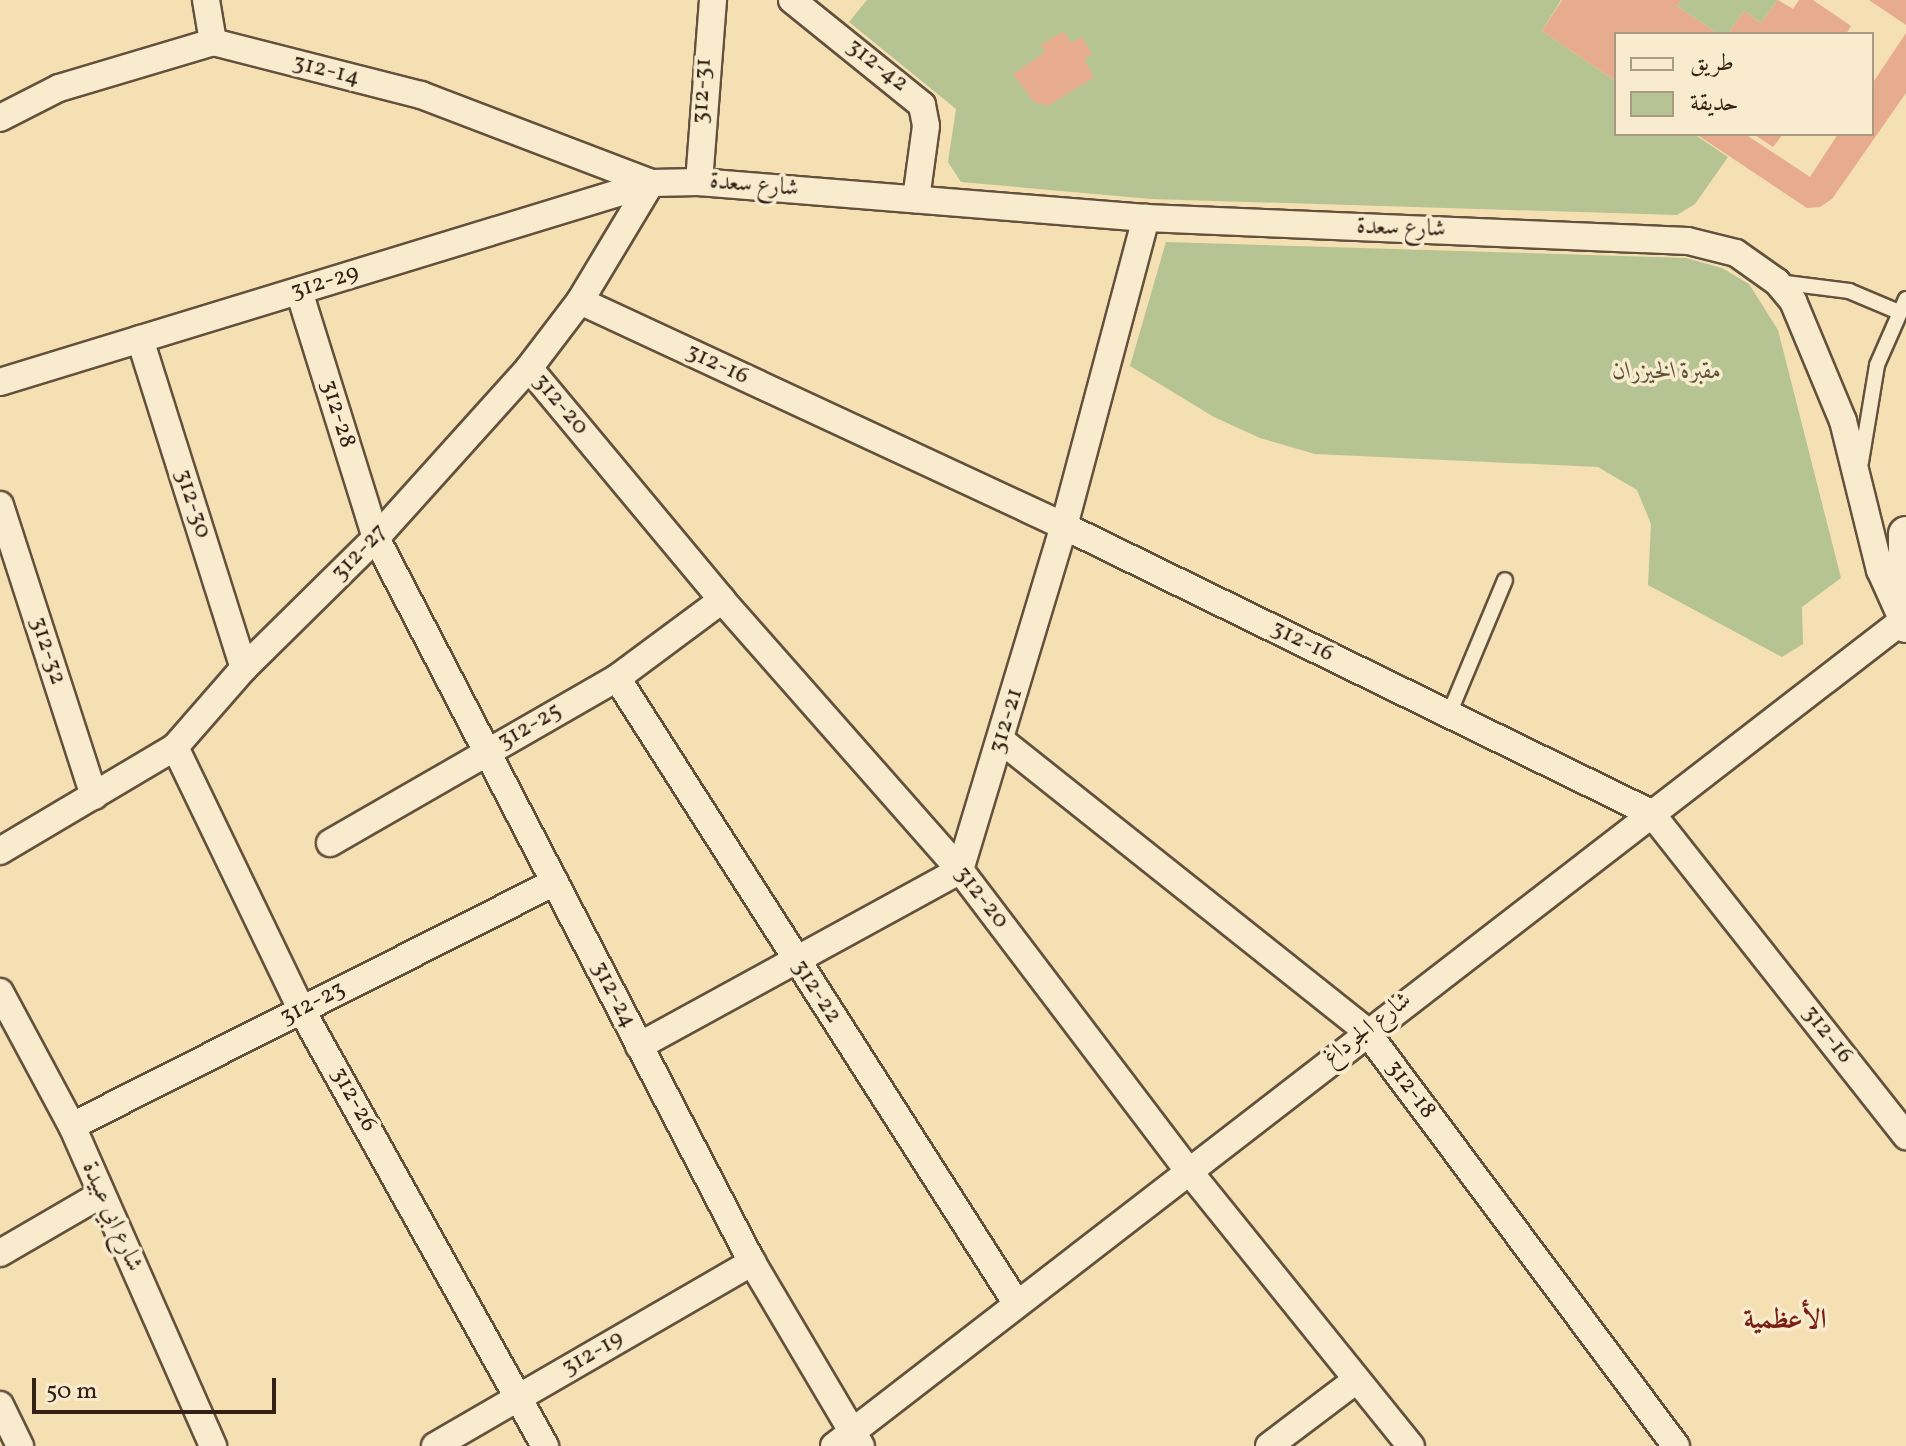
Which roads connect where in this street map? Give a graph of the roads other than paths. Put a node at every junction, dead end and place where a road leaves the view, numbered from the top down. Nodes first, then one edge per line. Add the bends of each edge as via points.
1 (206, 0) edge
2 (713, 0) edge
3 (792, 0) edge
4 (213, 42) junction
5 (0, 118) edge
6 (699, 182) junction
7 (651, 183) junction
8 (916, 199) junction
9 (1146, 218) junction
10 (1777, 282) junction
11 (299, 291) junction
12 (580, 301) junction
13 (1903, 305) edge
14 (140, 339) junction
15 (529, 368) junction
16 (0, 382) edge
17 (1860, 475) junction
18 (0, 505) edge
19 (1064, 526) junction
20 (1906, 534) edge
21 (376, 538) junction
22 (1505, 580) dead end
23 (722, 600) junction
24 (1905, 621) edge
25 (244, 668) junction
26 (617, 678) junction
27 (1449, 714) junction
28 (1002, 741) junction
29 (175, 747) junction
30 (487, 752) junction
31 (94, 796) junction
32 (1651, 813) junction
33 (330, 843) dead end
34 (0, 851) edge
35 (960, 870) junction
36 (555, 882) junction
37 (794, 959) junction
38 (0, 992) edge
39 (301, 1009) junction
40 (1366, 1031) junction
41 (639, 1046) junction
42 (72, 1126) junction
43 (1906, 1136) edge
44 (1188, 1170) junction
45 (100, 1195) junction
46 (0, 1253) edge
47 (752, 1262) junction
48 (1017, 1304) junction
49 (1355, 1381) junction
50 (519, 1396) junction
51 (0, 1405) edge
52 (849, 1441) edge
53 (20, 1446) edge
54 (213, 1446) edge
55 (435, 1446) edge
56 (545, 1446) edge
57 (1269, 1446) edge
58 (1411, 1446) edge
59 (1676, 1446) edge

1 - 4 street
2 - 6 street, 312-31
3 - 8 street, 312-42 via 922,105 926,126
4 - 5 street via 59,88
4 - 7 street, 312-14 via 421,95
6 - 7 street, شارع سعدة
6 - 8 street, شارع سعدة
7 - 11 street, 312-29
7 - 12 street, 312-27
8 - 9 street, شارع سعدة
9 - 10 street, شارع سعدة via 1688,241 1736,253
9 - 19 street, 312-21
10 - 13 lane via 1849,291
10 - 17 street, شارع سعدة via 1804,323
11 - 14 street, 312-29
11 - 21 street, 312-28
12 - 15 street, 312-27
12 - 19 street, 312-16
13 - 17 lane via 1867,404
14 - 16 street, 312-29
14 - 25 street, 312-30
15 - 21 street, 312-27
15 - 23 street, 312-20
17 - 24 street, شارع سعدة via 1880,570
18 - 31 street, 312-32
19 - 27 street, 312-16
19 - 28 street, 312-21
20 - 24 street
21 - 25 street, 312-27
21 - 30 street, 312-24
22 - 27 lane
23 - 26 street, 312-25
23 - 35 street, 312-20
24 - 32 street, شارع الجرداغ
25 - 29 street, 312-27
26 - 30 street, 312-25
26 - 37 street, 312-22
27 - 32 street, 312-16
28 - 35 street, 312-21
28 - 40 street, 312-18
29 - 31 street, 312-27
29 - 39 street, 312-26
30 - 33 street, 312-25
30 - 36 street, 312-24
31 - 34 street, 312-27
32 - 40 street, شارع الجرداغ
32 - 43 street, 312-16
35 - 37 street
35 - 44 street, 312-20
36 - 39 street, 312-23
36 - 41 street, 312-24
37 - 41 street
37 - 48 street, 312-22
38 - 42 street, شارع ابي عبيدة
39 - 42 street, 312-23
39 - 50 street, 312-26
40 - 44 street, شارع الجرداغ
40 - 59 street, 312-18
41 - 47 street, 312-24
42 - 45 street, شارع ابي عبيدة
44 - 48 street, شارع الجرداغ
44 - 49 street, 312-20
45 - 46 street
45 - 54 street, شارع ابي عبيدة
47 - 50 street, 312-19
47 - 52 street, 312-24
48 - 52 street, شارع الجرداغ
49 - 57 street
49 - 58 street, 312-20
50 - 55 street, 312-19
50 - 56 street, 312-26
51 - 53 street

